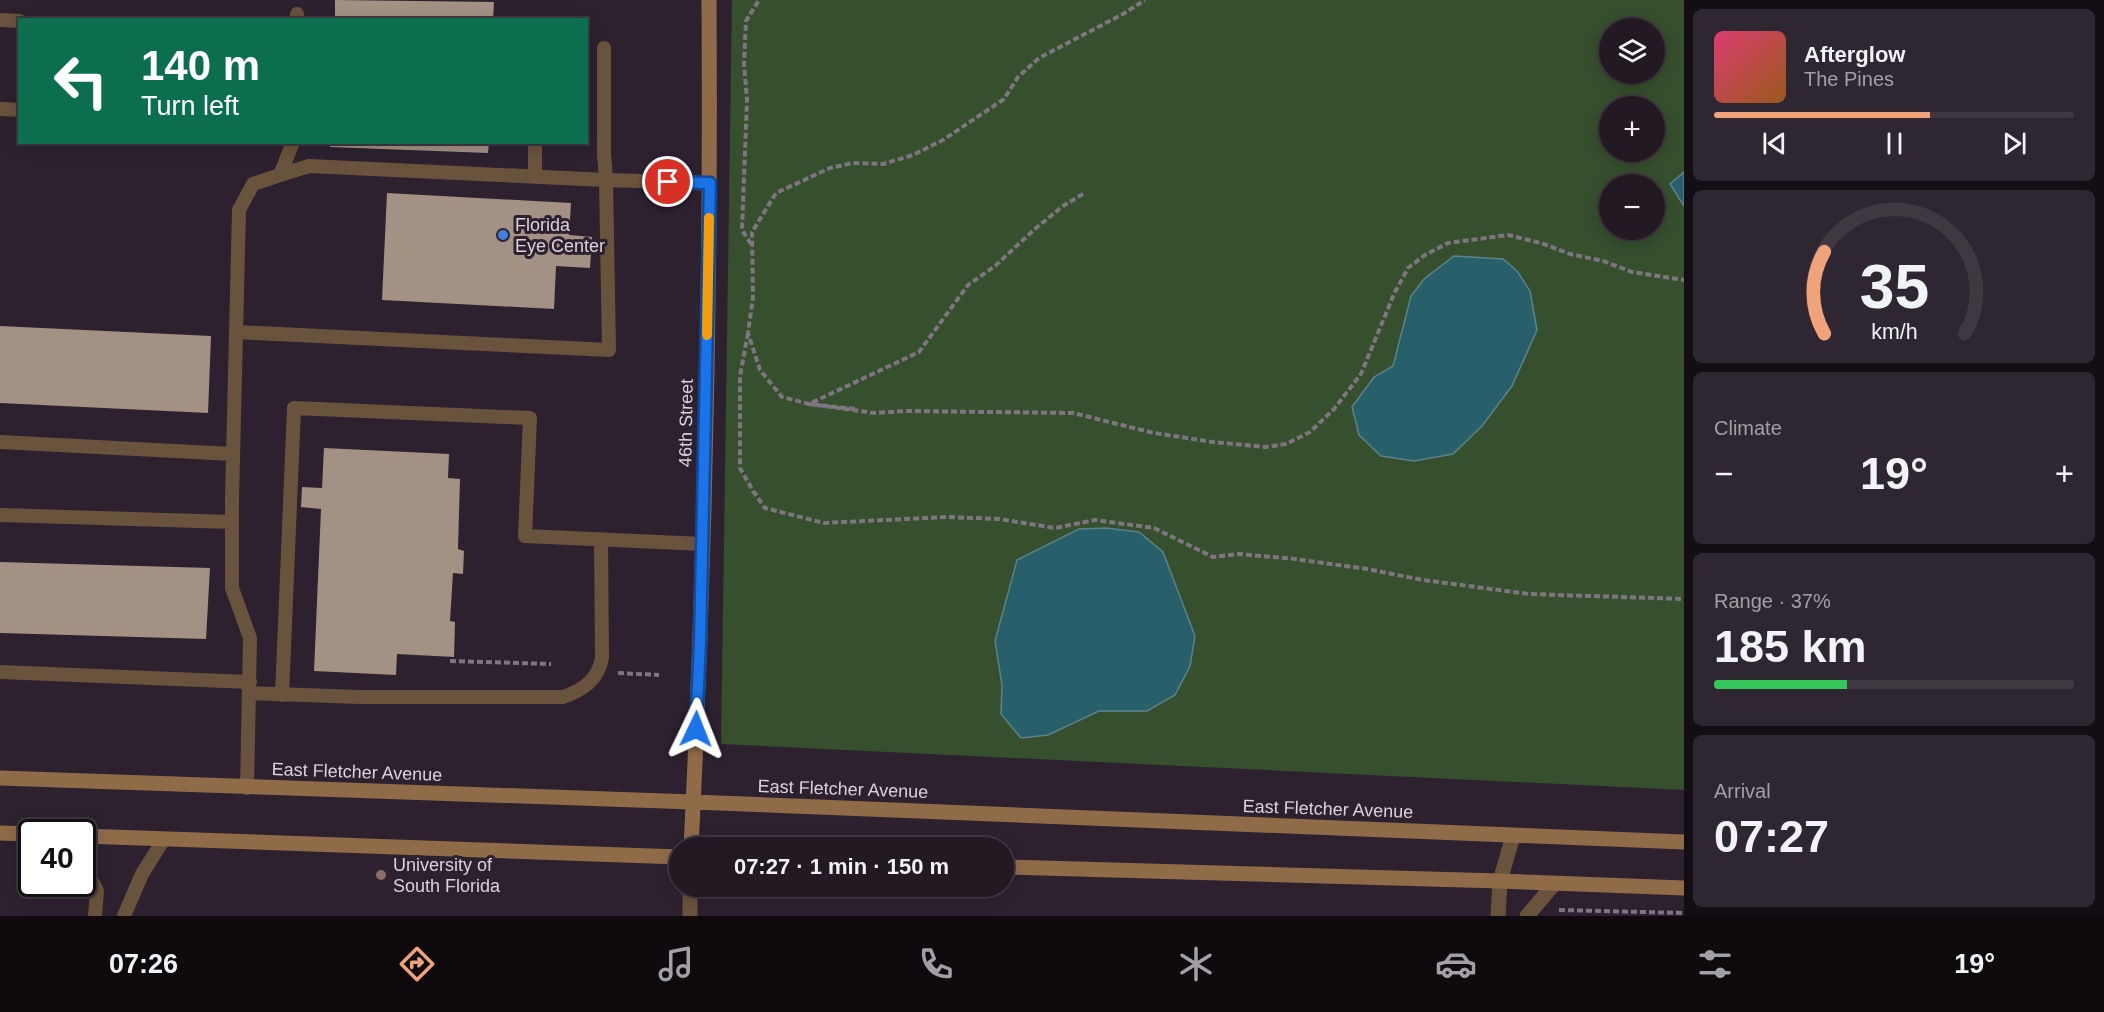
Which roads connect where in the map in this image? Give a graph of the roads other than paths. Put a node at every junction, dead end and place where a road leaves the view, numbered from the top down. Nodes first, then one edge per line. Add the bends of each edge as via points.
1 (709, 0) edge
2 (0, 20) edge
3 (18, 21) edge
4 (604, 48) dead end
5 (0, 109) edge
6 (18, 110) edge
7 (291, 144) edge
8 (535, 144) edge
9 (280, 175) junction
10 (534, 176) junction
11 (606, 180) junction
12 (710, 183) junction
13 (236, 332) junction
14 (0, 442) edge
15 (233, 454) junction
16 (0, 515) edge
17 (232, 522) junction
18 (601, 540) junction
19 (703, 544) junction
20 (0, 672) edge
21 (250, 687) junction
22 (282, 695) junction
23 (0, 778) edge
24 (247, 788) junction
25 (693, 802) junction
26 (0, 833) edge
27 (18, 834) edge
28 (1513, 836) junction
29 (96, 837) edge
30 (691, 837) edge
31 (164, 839) junction
32 (1684, 842) edge
33 (669, 857) edge
34 (1014, 867) edge
35 (1500, 881) junction
36 (1555, 883) junction
37 (1684, 888) edge
38 (96, 889) edge
39 (690, 897) edge
40 (1498, 912) edge
41 (95, 916) edge
42 (123, 916) edge
43 (690, 916) edge
44 (1527, 916) edge

1 - 12 main road, 46th Street
2 - 3 lane
4 - 11 lane
5 - 6 lane
7 - 9 lane
8 - 10 lane
9 - 10 lane via 309,166
9 - 13 lane via 253,184 238,210
10 - 11 lane
11 - 12 lane
11 - 13 lane via 609,350
12 - 19 main road, 46th Street
13 - 15 lane
14 - 15 lane
15 - 17 lane
16 - 17 lane
17 - 21 lane via 232,588 250,638
18 - 19 lane
18 - 22 lane via 600,671 576,692 563,697
18 - 22 lane via 525,537 530,418 294,408
19 - 25 main road, 46th Street
20 - 21 lane
21 - 22 lane
21 - 24 lane
23 - 24 main road, East Fletcher Avenue
24 - 25 main road, East Fletcher Avenue
25 - 28 main road, East Fletcher Avenue
25 - 30 main road, 46th Street
26 - 27 main road
28 - 32 main road, East Fletcher Avenue
28 - 35 street
29 - 31 main road
31 - 33 main road
31 - 42 lane
34 - 35 main road
35 - 36 main road
35 - 40 street
36 - 37 main road
36 - 44 street
38 - 41 lane
39 - 43 street

